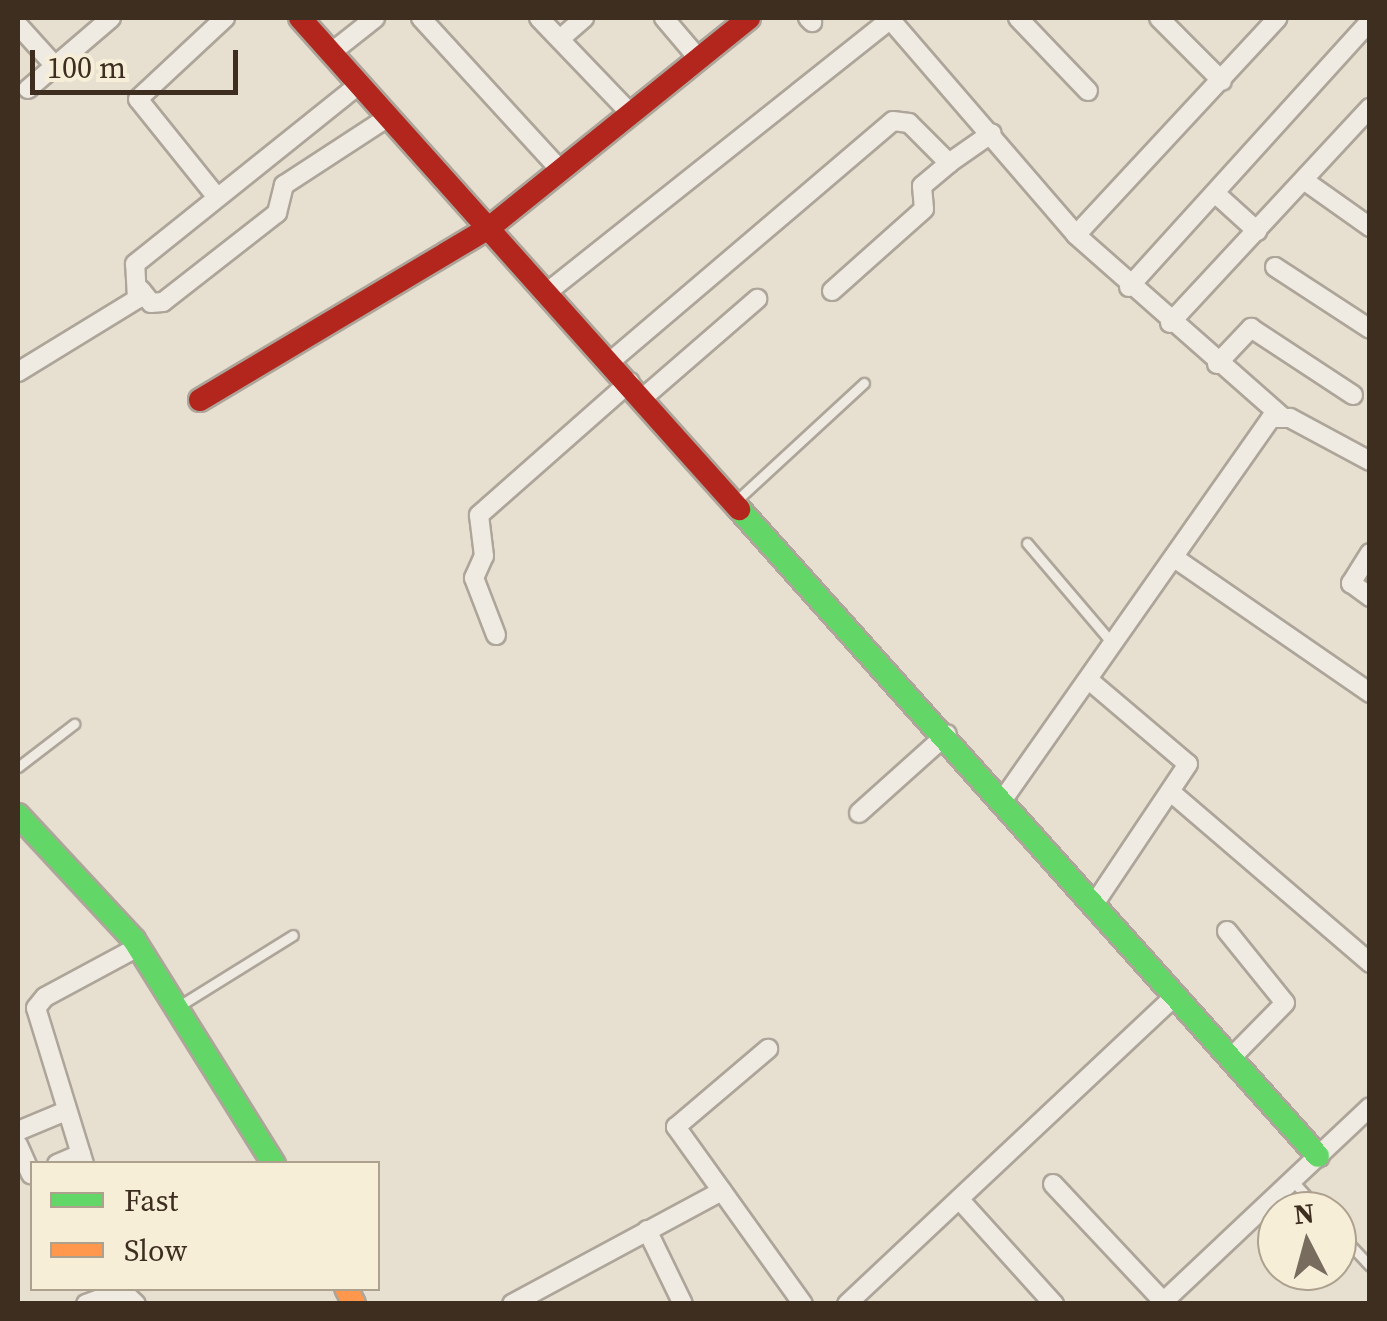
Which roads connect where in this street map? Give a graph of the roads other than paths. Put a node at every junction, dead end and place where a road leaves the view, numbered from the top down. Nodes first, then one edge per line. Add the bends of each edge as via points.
1 (111, 18) edge
2 (225, 18) edge
3 (300, 18) edge
4 (375, 18) edge
5 (421, 18) edge
6 (539, 18) edge
7 (584, 18) edge
8 (664, 18) edge
9 (748, 18) edge
10 (890, 18) edge
11 (1018, 18) edge
12 (1278, 18) edge
13 (1166, 20) edge
14 (1370, 22) edge
15 (18, 25) edge
16 (560, 38) junction
17 (332, 52) junction
18 (698, 58) junction
19 (55, 66) junction
20 (1222, 81) junction
21 (360, 84) junction
22 (28, 89) dead end
23 (1088, 91) dead end
24 (1370, 108) edge
25 (631, 114) junction
26 (390, 116) junction
27 (992, 132) junction
28 (949, 163) junction
29 (561, 171) junction
30 (1305, 181) junction
31 (1216, 192) junction
32 (216, 196) junction
33 (1370, 227) edge
34 (489, 228) junction
35 (1257, 231) junction
36 (1076, 234) junction
37 (1275, 268) dead end
38 (1129, 287) junction
39 (141, 290) junction
40 (550, 290) junction
41 (832, 291) dead end
42 (757, 299) dead end
43 (1170, 322) junction
44 (1370, 329) edge
45 (611, 361) junction
46 (1217, 364) junction
47 (18, 372) edge
48 (864, 383) dead end
49 (637, 389) junction
50 (1354, 395) dead end
51 (200, 400) dead end
52 (1280, 416) junction
53 (1370, 461) edge
54 (736, 501) junction
55 (1027, 543) dead end
56 (1370, 553) edge
57 (1176, 559) junction
58 (1370, 597) edge
59 (496, 635) dead end
60 (1114, 646) junction
61 (1090, 681) junction
62 (1370, 693) edge
63 (74, 724) dead end
64 (947, 734) junction
65 (18, 767) edge
66 (1172, 793) junction
67 (1004, 798) junction
68 (859, 813) dead end
69 (18, 815) edge
70 (1093, 906) junction
71 (1227, 931) dead end
72 (293, 935) dead end
73 (138, 947) junction
74 (1370, 962) edge
75 (1174, 997) junction
76 (176, 1007) junction
77 (768, 1049) dead end
78 (1230, 1059) junction
79 (1370, 1107) edge
80 (66, 1111) junction
81 (18, 1131) edge
82 (18, 1145) edge
83 (1318, 1156) junction
84 (82, 1159) edge
85 (270, 1161) edge
86 (27, 1175) edge
87 (1292, 1180) junction
88 (1053, 1184) dead end
89 (722, 1191) junction
90 (1302, 1191) edge
91 (959, 1199) junction
92 (647, 1230) junction
93 (1162, 1302) edge
94 (86, 1304) edge
95 (136, 1304) edge
96 (512, 1304) edge
97 (683, 1304) edge
98 (802, 1304) edge
99 (847, 1304) edge
100 (1054, 1304) edge

1 - 19 street
2 - 32 street via 138,99
3 - 17 street
4 - 17 street
5 - 29 street
6 - 16 street
7 - 16 street
8 - 18 street
9 - 18 street
10 - 27 street
10 - 40 street
11 - 23 street
12 - 20 street
13 - 20 street
14 - 31 street
15 - 19 street
16 - 25 street
17 - 21 street
18 - 25 street
19 - 22 street
20 - 36 street
21 - 26 street
21 - 32 street
24 - 30 street
25 - 29 street
26 - 34 street
26 - 39 street via 284,185 277,213 163,302 152,303
27 - 28 street
27 - 36 street
28 - 41 street via 922,186 924,210
28 - 45 street via 909,123 893,121
29 - 34 street
30 - 33 street
30 - 35 street
31 - 35 street
31 - 38 street
32 - 39 street via 135,264
34 - 40 street
34 - 51 street
35 - 43 street
36 - 38 street
37 - 44 street
38 - 43 street
39 - 47 street
40 - 45 street
42 - 49 street
43 - 46 street
45 - 49 street
46 - 50 street via 1251,328
46 - 52 street
48 - 54 lane
49 - 54 street
49 - 59 street via 479,515 484,556 474,578
52 - 53 street
52 - 57 street via 1268,420
54 - 64 street
55 - 60 lane
56 - 58 street via 1351,582
57 - 60 street
57 - 62 street
60 - 61 street
61 - 66 street via 1188,764
61 - 67 street
63 - 65 lane
64 - 67 street
64 - 68 street
66 - 70 street
66 - 74 street
67 - 70 street
69 - 73 street
70 - 75 street
71 - 78 street via 1285,1003
72 - 76 lane
73 - 76 street
73 - 80 street via 36,1008
75 - 78 street
75 - 91 street
76 - 85 street
77 - 89 street via 676,1127
78 - 83 street
79 - 83 street
80 - 81 street
80 - 84 street
82 - 86 street
83 - 87 street
87 - 90 lane
87 - 93 street
88 - 93 street
89 - 92 street
89 - 98 street
91 - 99 street
91 - 100 street
92 - 96 street
92 - 97 street
94 - 95 street via 122,1291

